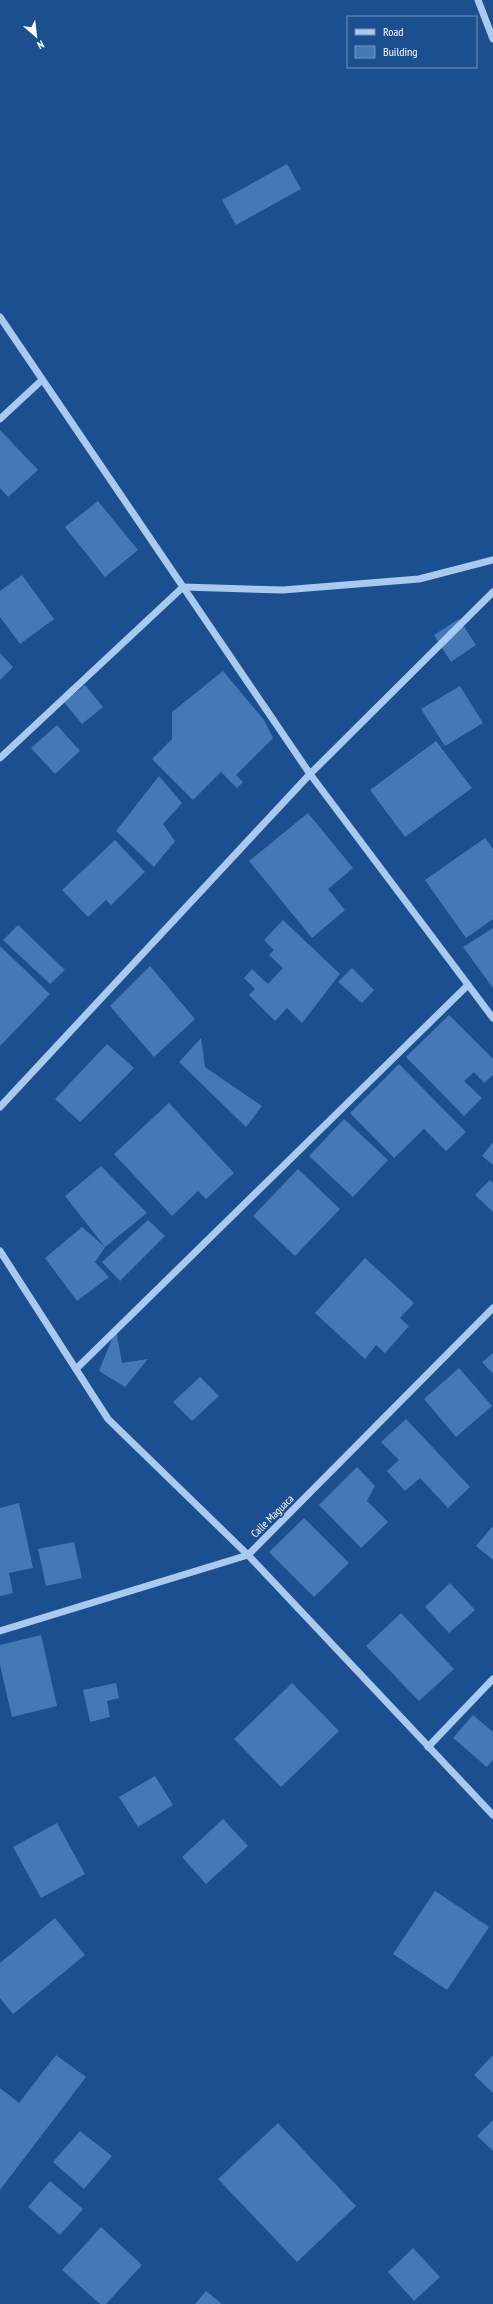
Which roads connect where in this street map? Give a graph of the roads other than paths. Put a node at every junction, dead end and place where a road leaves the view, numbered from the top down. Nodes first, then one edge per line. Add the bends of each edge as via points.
1 (478, 0) edge
2 (493, 39) edge
3 (0, 317) edge
4 (42, 380) junction
5 (0, 419) edge
6 (493, 560) edge
7 (183, 587) junction
8 (493, 592) edge
9 (0, 758) edge
10 (310, 774) junction
11 (468, 985) junction
12 (493, 1018) edge
13 (0, 1107) edge
14 (0, 1251) edge
15 (493, 1308) edge
16 (76, 1369) junction
17 (248, 1556) junction
18 (0, 1631) edge
19 (493, 1679) edge
20 (428, 1747) junction
21 (493, 1815) edge

1 - 2 street
3 - 4 street
4 - 5 street
4 - 7 street
6 - 7 street via 419,579 283,590
7 - 9 street
7 - 10 street
8 - 10 street
10 - 11 street
10 - 13 street
11 - 12 street
11 - 16 street
14 - 16 street
15 - 17 street, Calle Maguaca
16 - 17 street via 108,1418
17 - 18 street, Calle Maguaca
17 - 20 street
19 - 20 street
20 - 21 street

